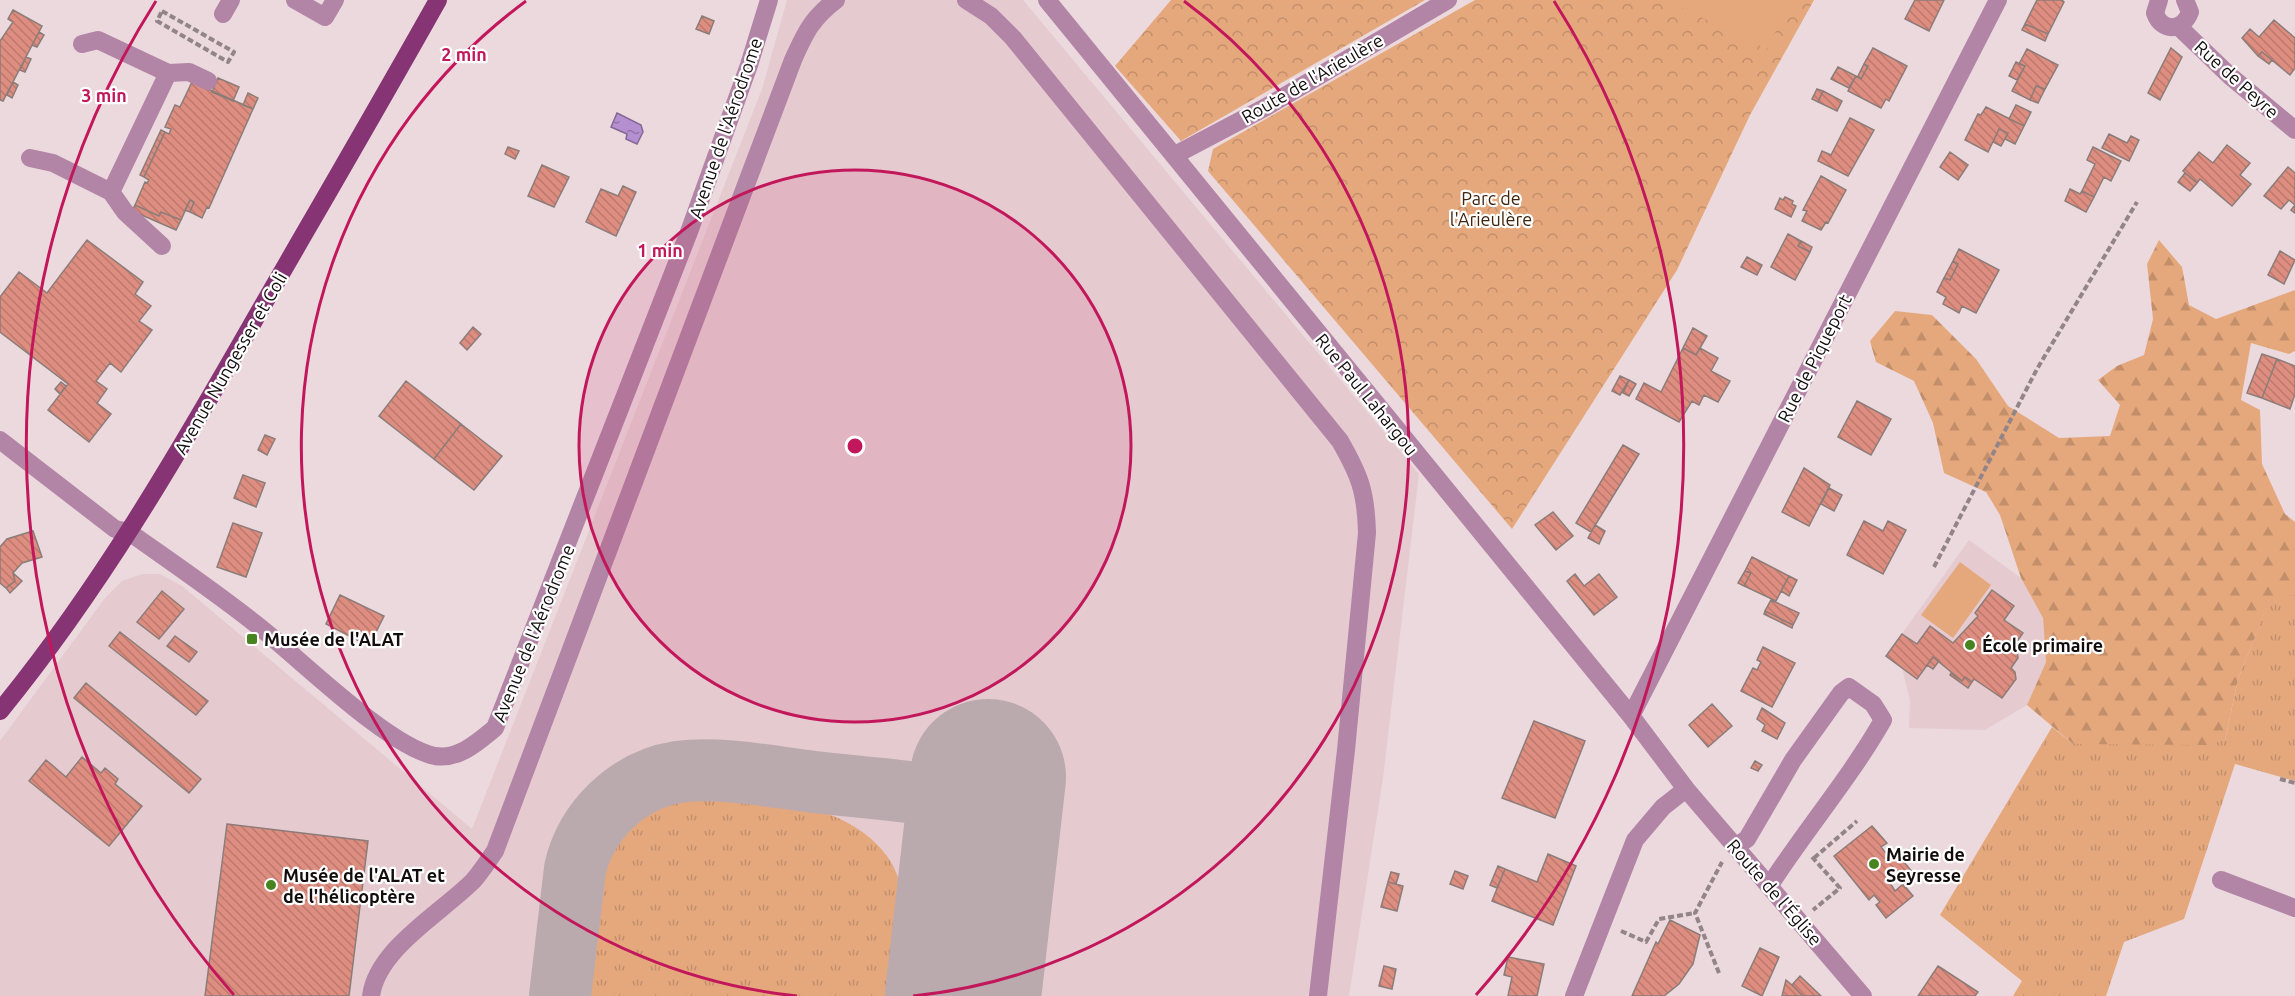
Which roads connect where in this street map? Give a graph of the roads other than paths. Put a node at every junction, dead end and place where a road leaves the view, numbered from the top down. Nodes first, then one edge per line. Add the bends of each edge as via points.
1 (295, 0) edge
2 (335, 0) edge
3 (438, 0) edge
4 (769, 0) edge
5 (836, 0) edge
6 (966, 0) edge
7 (1047, 0) edge
8 (1448, 0) edge
9 (1998, 0) edge
10 (2189, 1) edge
11 (2154, 2) edge
12 (2179, 27) junction
13 (82, 44) dead end
14 (168, 73) junction
15 (208, 81) dead end
16 (2295, 130) edge
17 (1175, 155) junction
18 (30, 158) dead end
19 (111, 192) junction
20 (162, 246) dead end
21 (0, 440) edge
22 (129, 532) junction
23 (0, 711) edge
24 (1630, 717) junction
25 (1686, 789) junction
26 (1736, 846) junction
27 (2221, 880) dead end
28 (1770, 885) junction
29 (2295, 908) edge
30 (371, 996) edge
31 (1318, 996) edge
32 (1574, 996) edge
33 (1863, 996) edge

1 - 2 street via 325,17
3 - 22 main road, Avenue Nungesser et Coli via 177,456
4 - 22 street, Avenue de l'Aérodrome via 689,232 495,728 467,751 438,756 416,750 375,723 261,628
5 - 30 street via 806,28 793,60 495,851 474,880 393,952 373,981
6 - 31 street via 991,16 1012,38 1340,441 1356,468 1366,500 1367,533
7 - 17 street, Rue Paul Lahargou
8 - 17 street, Route de l'Arieulère
9 - 24 street, Rue de Piqueport
10 - 12 street, Rue de Peyre via 2190,12
11 - 12 street, Rue de Peyre via 2155,13 2164,26
12 - 16 street, Rue de Peyre
13 - 14 street via 98,40
14 - 15 street via 189,72
14 - 19 street
17 - 24 street, Rue Paul Lahargou
18 - 19 street via 53,163
19 - 20 street via 125,212
21 - 22 street, Avenue de l'Aérodrome via 115,529
22 - 23 main road, Avenue Nungesser et Coli via 33,671
24 - 25 street, Rue Paul Lahargou
25 - 26 street, Route de l'Église
25 - 32 street via 1663,807 1635,840
26 - 28 street, Route de l'Église
26 - 28 street via 1747,839 1793,760 1841,693 1849,687 1873,704 1883,720 1879,728
27 - 29 street
28 - 33 street, Route de l'Église

